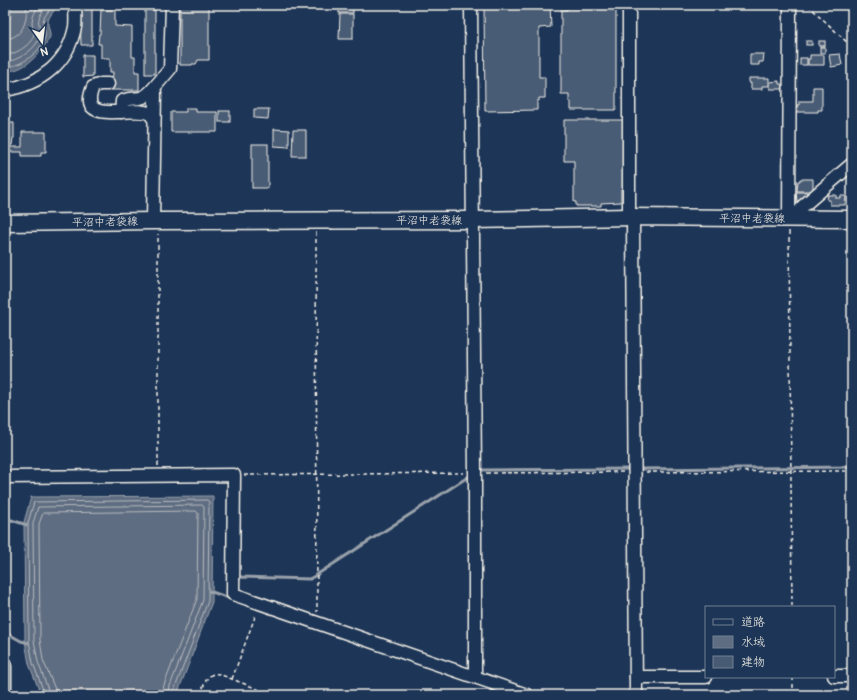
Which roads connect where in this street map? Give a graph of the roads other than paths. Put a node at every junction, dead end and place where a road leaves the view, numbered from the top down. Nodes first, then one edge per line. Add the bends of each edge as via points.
1 (75, 5) edge
2 (172, 5) edge
3 (471, 5) edge
4 (629, 5) edge
5 (790, 5) edge
6 (108, 84) dead end
7 (153, 89) junction
8 (5, 90) edge
9 (120, 112) junction
10 (154, 119) junction
11 (852, 164) edge
12 (631, 217) junction
13 (792, 218) junction
14 (852, 218) edge
15 (473, 220) junction
16 (156, 221) junction
17 (5, 223) edge
18 (5, 477) edge
19 (5, 666) edge
20 (835, 676) edge
21 (852, 676) edge
22 (474, 677) junction
23 (636, 677) junction
24 (705, 677) edge
25 (6, 695) edge
26 (527, 695) edge
27 (636, 695) edge

1 - 8 street via 75,25 66,53 37,81 20,88
2 - 7 street via 170,69
3 - 15 street
4 - 12 street
5 - 13 street
6 - 9 street via 93,87 90,97 92,107 103,112
7 - 9 street via 147,96 122,101
7 - 10 street
9 - 10 street via 141,112 150,114
10 - 16 street
11 - 13 street
12 - 13 main road, 平沼中老袋線
12 - 15 main road, 平沼中老袋線
12 - 23 street
13 - 14 main road, 平沼中老袋線
15 - 16 main road, 平沼中老袋線
15 - 22 street
16 - 17 main road, 平沼中老袋線
18 - 22 street via 234,475 233,594
19 - 25 street
20 - 21 street
22 - 26 street
23 - 24 street
23 - 27 street

